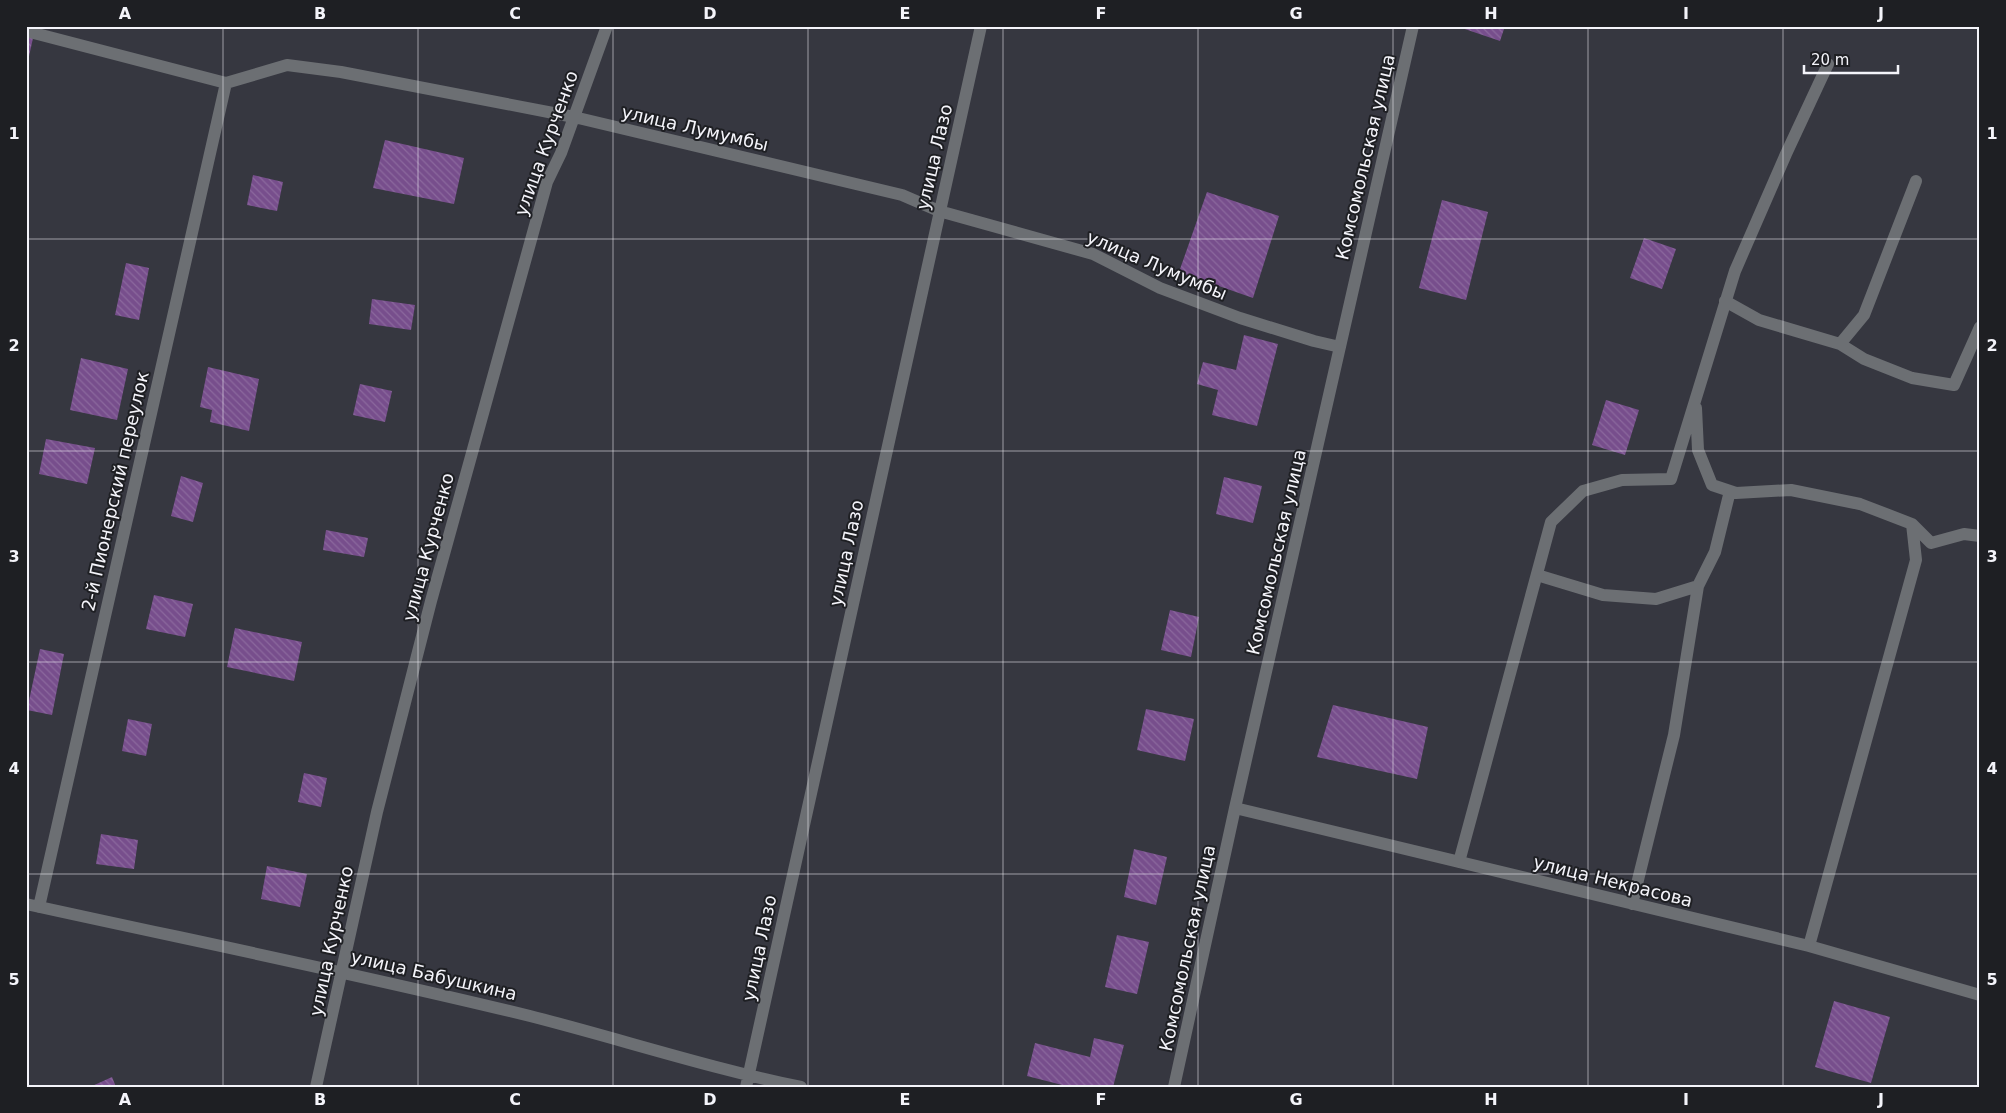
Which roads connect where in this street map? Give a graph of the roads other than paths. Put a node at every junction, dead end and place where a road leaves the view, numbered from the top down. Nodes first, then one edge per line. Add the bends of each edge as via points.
1 (606, 26) edge
2 (982, 26) edge
3 (1413, 26) edge
4 (26, 31) edge
5 (1828, 64) dead end
6 (226, 83) junction
7 (574, 117) junction
8 (1916, 181) dead end
9 (939, 211) junction
10 (1725, 301) junction
11 (1980, 328) edge
12 (1840, 344) junction
13 (1340, 347) junction
14 (1696, 398) junction
15 (1730, 491) junction
16 (1912, 524) junction
17 (1980, 536) edge
18 (1537, 575) junction
19 (1698, 586) junction
20 (1236, 808) junction
21 (1459, 862) junction
22 (1632, 904) junction
23 (33, 905) edge
24 (1809, 946) junction
25 (343, 972) junction
26 (1980, 995) edge
27 (748, 1082) edge
28 (316, 1087) edge
29 (801, 1087) edge
30 (1174, 1087) edge

1 - 7 street, улица Курченко
2 - 9 street, улица Лазо
3 - 13 street, Комсомольская улица
4 - 6 street
5 - 10 street via 1735,271
6 - 7 street, улица Лумумбы via 287,65 341,72
6 - 23 street, 2-й Пионерский переулок
7 - 9 street, улица Лумумбы via 902,195
7 - 25 street, улица Курченко via 547,182 431,601 377,812
8 - 12 street via 1864,315
9 - 13 street, улица Лумумбы via 1093,254 1160,288 1240,318
9 - 27 street, улица Лазо
10 - 12 street via 1759,320
10 - 14 street
11 - 12 street via 1954,385 1912,378 1864,359
13 - 20 street, Комсомольская улица
14 - 15 street via 1698,450 1712,485
14 - 18 street via 1671,479 1622,480 1583,491 1552,522
15 - 16 street via 1791,490 1860,504
15 - 19 street via 1715,552
16 - 17 street via 1931,543 1964,534
16 - 24 street via 1916,560
18 - 19 street via 1603,595 1656,599
18 - 21 street
19 - 22 street via 1674,735
20 - 21 street, улица Некрасова
20 - 30 street, Комсомольская улица
21 - 22 street, улица Некрасова
22 - 24 street, улица Некрасова
23 - 25 street, улица Бабушкина
24 - 26 street, улица Некрасова
25 - 27 street, улица Бабушкина via 531,1016
25 - 28 street, улица Курченко
27 - 29 street, улица Бабушкина

